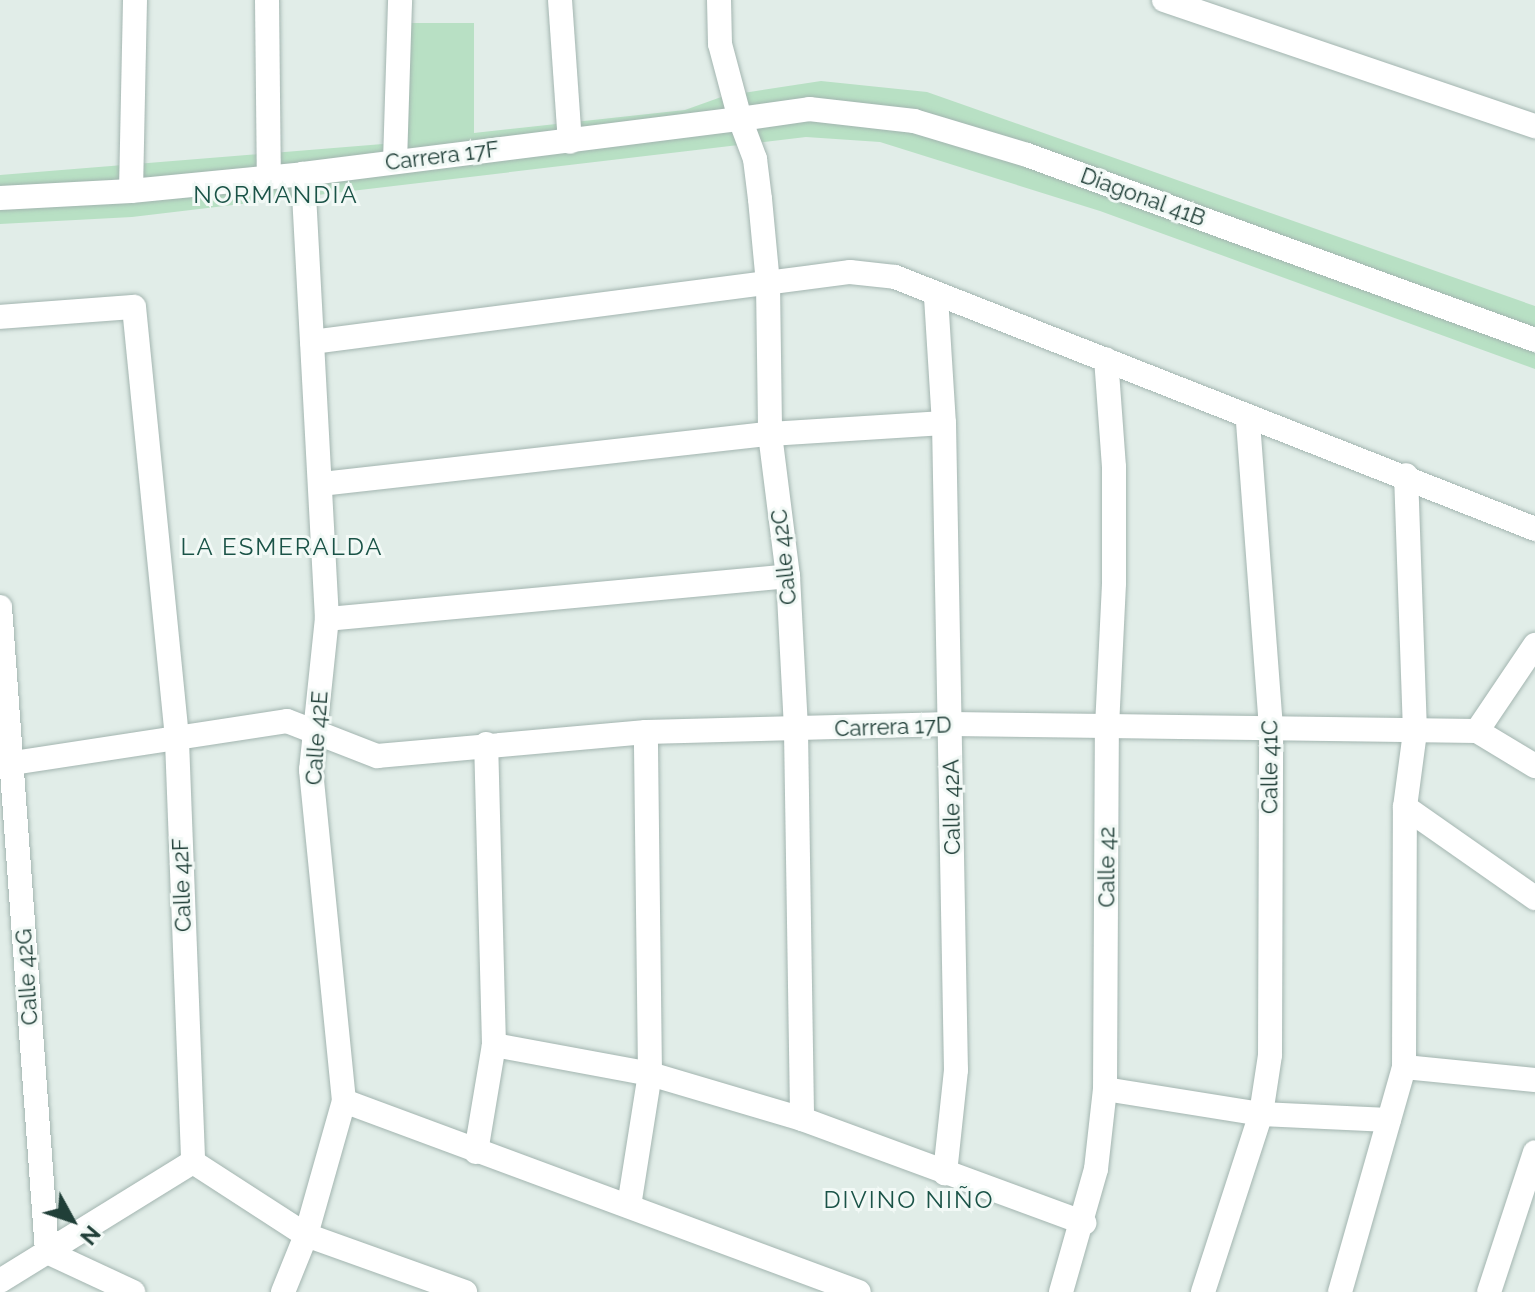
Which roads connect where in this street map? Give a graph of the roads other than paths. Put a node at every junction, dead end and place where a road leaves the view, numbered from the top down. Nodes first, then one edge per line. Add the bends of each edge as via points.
1 (135, 0) edge
2 (267, 0) edge
3 (400, 0) edge
4 (560, 0) edge
5 (719, 0) edge
6 (1164, 0) edge
7 (740, 119) junction
8 (1535, 126) edge
9 (570, 142) junction
10 (395, 162) junction
11 (303, 174) junction
12 (269, 177) junction
13 (131, 191) junction
14 (0, 198) edge
15 (768, 284) junction
16 (936, 297) junction
17 (0, 317) edge
18 (1535, 340) edge
19 (312, 342) junction
20 (1106, 359) junction
21 (1248, 420) junction
22 (944, 423) junction
23 (770, 434) junction
24 (1406, 475) junction
25 (321, 484) junction
26 (1535, 529) edge
27 (788, 576) junction
28 (0, 607) edge
29 (327, 619) junction
30 (1535, 645) edge
31 (950, 724) junction
32 (1107, 727) junction
33 (1271, 728) junction
34 (315, 731) junction
35 (796, 731) junction
36 (1477, 731) junction
37 (646, 732) junction
38 (1415, 732) junction
39 (177, 741) junction
40 (486, 744) junction
41 (6, 764) edge
42 (1535, 766) edge
43 (1405, 807) junction
44 (1535, 898) edge
45 (494, 1045) junction
46 (1404, 1067) junction
47 (650, 1074) junction
48 (1535, 1080) edge
49 (1105, 1089) junction
50 (344, 1101) junction
51 (1261, 1114) junction
52 (802, 1119) junction
53 (1389, 1120) junction
54 (476, 1152) junction
55 (1535, 1152) edge
56 (193, 1162) junction
57 (945, 1173) junction
58 (629, 1206) junction
59 (1084, 1223) junction
60 (306, 1235) junction
61 (47, 1252) junction
62 (0, 1281) edge
63 (1495, 1288) edge
64 (133, 1292) edge
65 (283, 1292) edge
66 (465, 1292) edge
67 (859, 1292) edge
68 (1061, 1292) edge
69 (1203, 1292) edge
70 (1340, 1292) edge

1 - 13 street
2 - 12 street
3 - 10 street
4 - 9 street
5 - 7 street, Calle 42C via 720,44
6 - 8 street
7 - 9 street, Carrera 17F
7 - 15 street, Calle 42C via 755,159
7 - 18 street, Diagonal 41B via 809,109 914,121 1027,155
9 - 10 street, Carrera 17F
10 - 11 street, Carrera 17F
11 - 12 street, Carrera 17F
11 - 19 street, Calle 42E
12 - 13 street, Carrera 17F
13 - 14 street, Carrera 17F
15 - 16 street via 850,272 895,277
15 - 19 street
15 - 23 street, Calle 42C
16 - 20 street
16 - 22 street, Calle 42A
17 - 39 street, Calle 42F via 134,307
19 - 25 street, Calle 42E
20 - 21 street
20 - 32 street, Calle 42 via 1114,467
21 - 24 street
21 - 33 street, Calle 41C
22 - 23 street
22 - 31 street, Calle 42A
23 - 25 street
23 - 27 street, Calle 42C
24 - 26 street
24 - 38 street
25 - 29 street, Calle 42E
27 - 29 street
27 - 35 street, Calle 42C
28 - 41 street, Calle 42G
29 - 34 street, Calle 42E
30 - 36 street
31 - 32 street, Carrera 17D
31 - 35 street, Carrera 17D
31 - 57 street, Calle 42A via 956,1070
32 - 33 street, Carrera 17D
32 - 49 street, Calle 42
33 - 38 street, Carrera 17D
33 - 51 street, Calle 41C via 1270,1055
34 - 39 street, Carrera 17D via 287,721
34 - 40 street, Carrera 17D via 377,756
34 - 50 street, Calle 42E via 311,770
35 - 37 street, Carrera 17D
35 - 52 street, Calle 42C
36 - 38 street, Carrera 17D
36 - 42 street
37 - 40 street, Carrera 17D
37 - 47 street
38 - 43 street
39 - 41 street, Carrera 17D
39 - 56 street, Calle 42F
40 - 45 street
41 - 61 street, Calle 42G
43 - 44 street
43 - 46 street
45 - 47 street
45 - 54 street
46 - 48 street
46 - 53 street
47 - 52 street
47 - 58 street
49 - 51 street
49 - 59 street, Calle 42
50 - 54 street
50 - 60 street, Calle 42E
51 - 53 street
51 - 69 street, Calle 41C
52 - 57 street
53 - 70 street
54 - 58 street
55 - 63 street
56 - 60 street
56 - 61 street
57 - 59 street
58 - 67 street
59 - 68 street, Calle 42
60 - 65 street, Calle 42E
60 - 66 street
61 - 62 street
61 - 64 street

